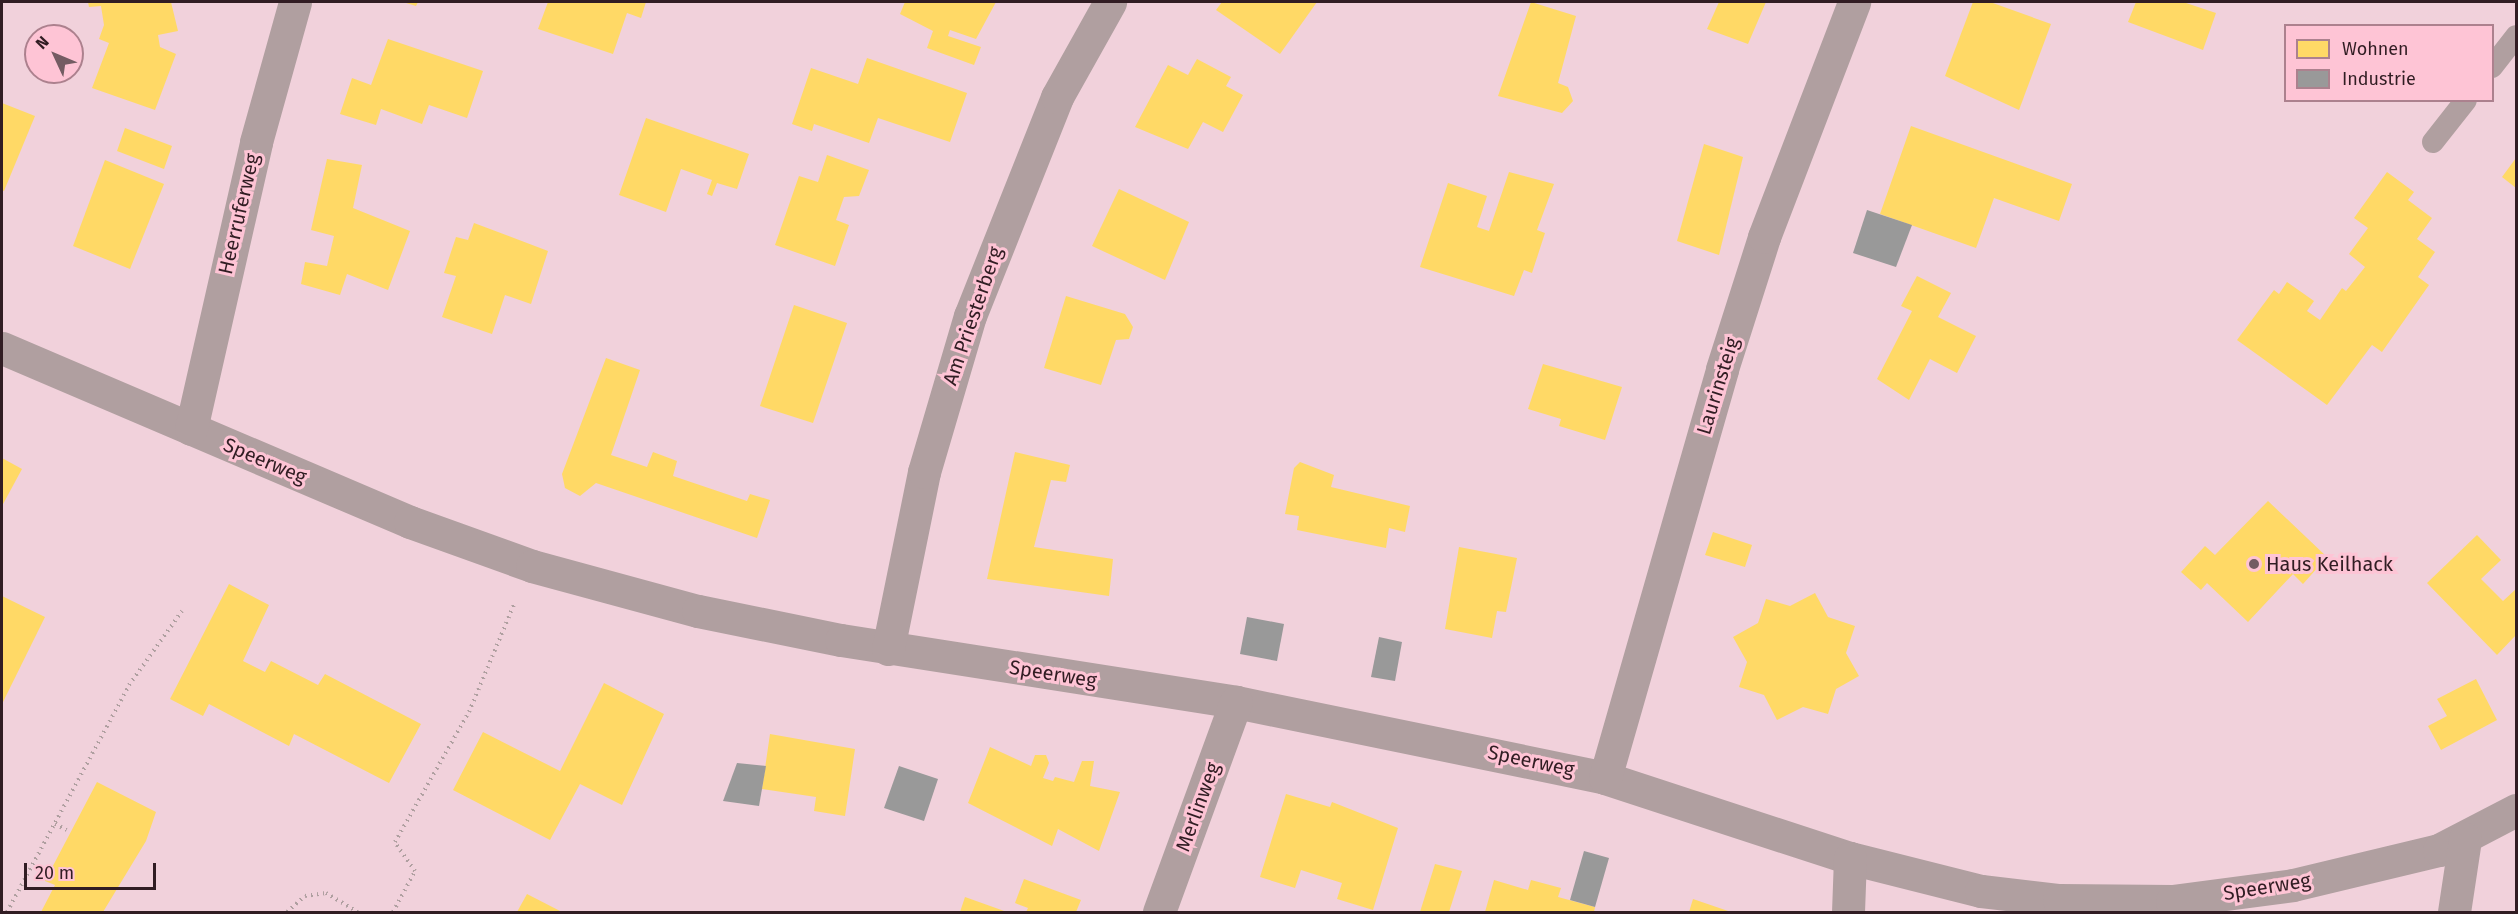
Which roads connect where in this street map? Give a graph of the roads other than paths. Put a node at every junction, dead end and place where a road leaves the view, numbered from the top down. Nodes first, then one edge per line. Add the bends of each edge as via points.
1 (295, 2) edge
2 (1110, 2) edge
3 (1854, 2) edge
4 (2517, 36) edge
5 (2494, 66) edge
6 (2464, 102) edge
7 (2433, 142) dead end
8 (2, 348) edge
9 (191, 429) junction
10 (888, 649) junction
11 (1236, 702) junction
12 (1605, 778) junction
13 (2517, 810) edge
14 (2465, 839) junction
15 (1850, 858) junction
16 (1159, 912) edge
17 (1848, 912) edge
18 (2454, 912) edge

1 - 9 street, Heerruferweg via 256,142
2 - 10 street, Am Priesterberg via 1057,97 970,316 924,472
3 - 12 street, Laurinsteig via 1732,336
4 - 5 lane
6 - 7 lane
8 - 9 street, Speerweg
9 - 10 street, Speerweg via 531,566 698,611
10 - 11 street, Speerweg
11 - 12 street, Speerweg
11 - 16 street, Merlinweg
12 - 15 street, Speerweg
13 - 14 street, Speerweg
14 - 15 street, Speerweg via 2294,885 2172,901 2059,900 1981,891
14 - 18 street
15 - 17 street

